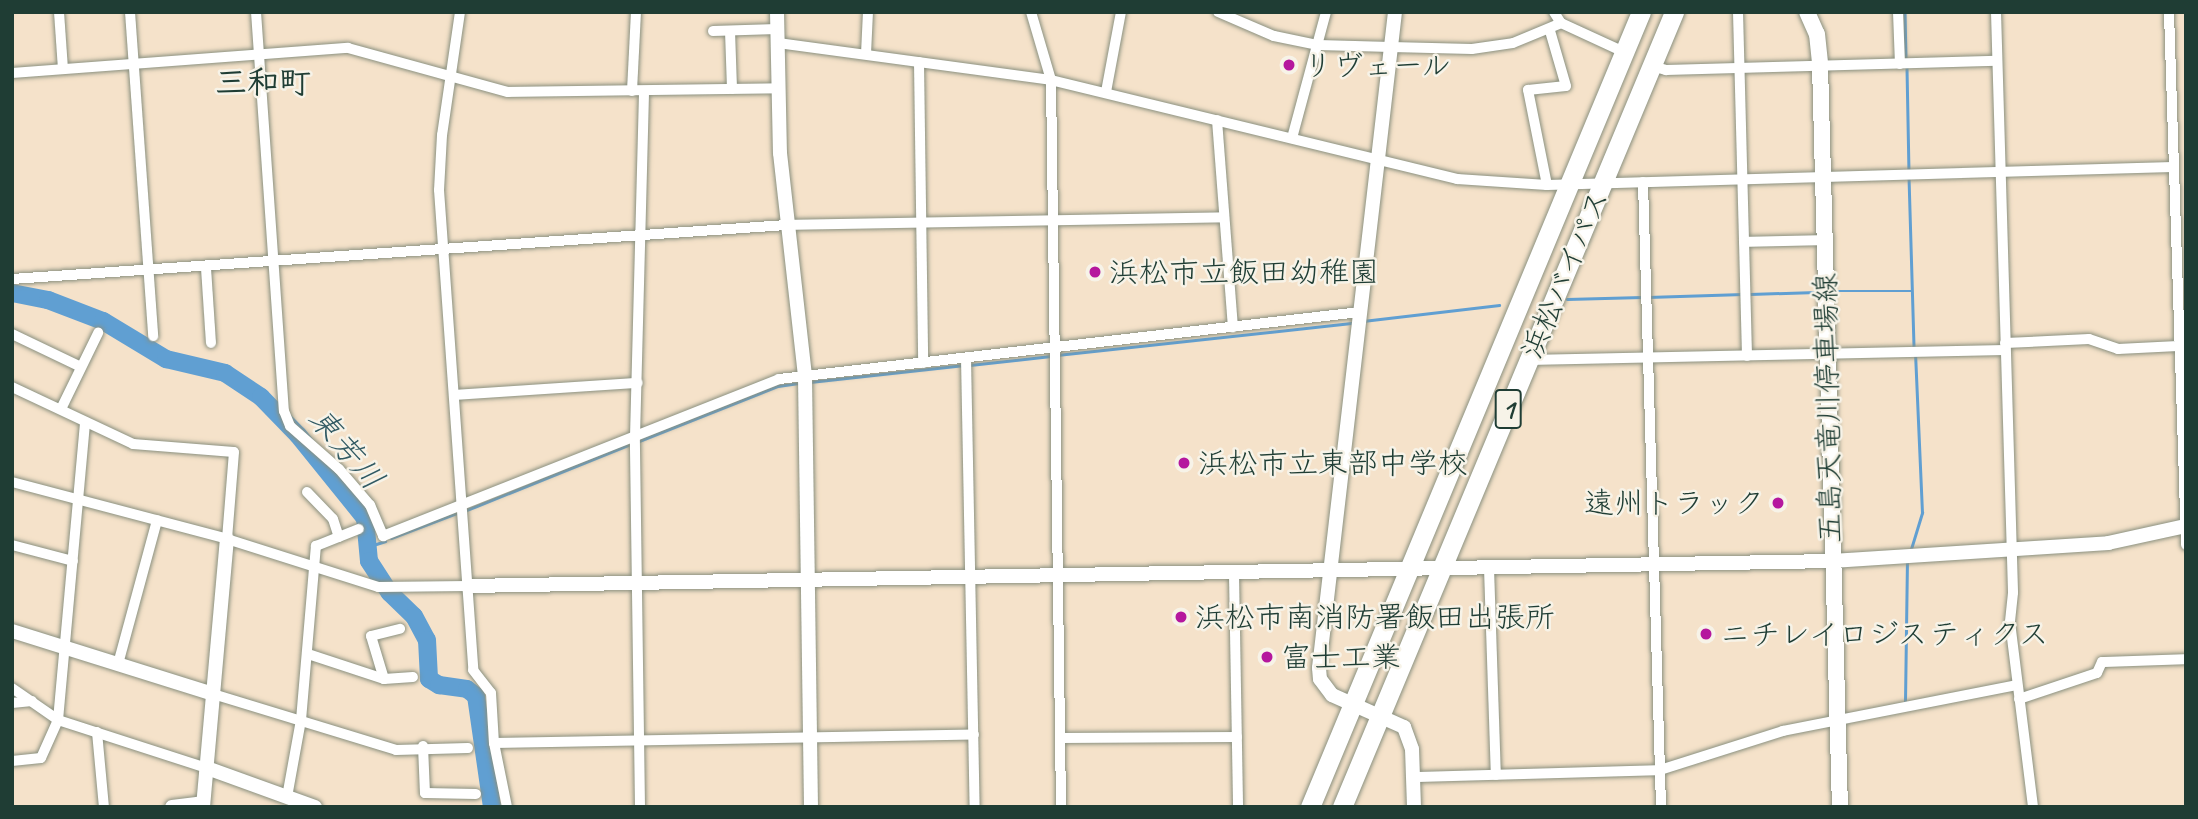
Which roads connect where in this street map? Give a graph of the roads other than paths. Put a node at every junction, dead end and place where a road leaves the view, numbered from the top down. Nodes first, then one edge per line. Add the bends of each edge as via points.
1 (59, 12) edge
2 (130, 12) edge
3 (256, 12) edge
4 (460, 12) edge
5 (636, 12) edge
6 (777, 12) edge
7 (868, 12) edge
8 (1031, 12) edge
9 (1121, 12) edge
10 (1219, 12) edge
11 (1326, 12) edge
12 (1395, 12) edge
13 (1554, 12) edge
14 (1641, 12) edge
15 (1674, 12) edge
16 (1738, 12) edge
17 (1807, 12) edge
18 (1898, 12) edge
19 (1996, 12) edge
20 (2169, 12) edge
21 (1561, 23) junction
22 (730, 30) junction
23 (713, 31) dead end
24 (1550, 31) junction
25 (778, 36) junction
26 (1318, 45) junction
27 (1391, 47) junction
28 (1624, 52) junction
29 (866, 54) junction
30 (259, 55) junction
31 (1997, 61) junction
32 (919, 62) junction
33 (134, 64) junction
34 (1900, 64) junction
35 (1820, 65) junction
36 (1652, 66) junction
37 (1739, 68) junction
38 (63, 69) junction
39 (12, 73) edge
40 (451, 78) junction
41 (1051, 80) junction
42 (778, 88) junction
43 (732, 89) junction
44 (644, 90) junction
45 (632, 91) junction
46 (1106, 92) junction
47 (1217, 120) junction
48 (1292, 138) junction
49 (1378, 161) junction
50 (2173, 167) junction
51 (2000, 171) junction
52 (1822, 176) junction
53 (1742, 179) junction
54 (1643, 182) junction
55 (1569, 183) junction
56 (1604, 183) junction
57 (1547, 185) junction
58 (1224, 217) junction
59 (1052, 220) junction
60 (920, 223) junction
61 (786, 225) junction
62 (642, 237) junction
63 (1825, 240) junction
64 (1744, 242) junction
65 (444, 251) junction
66 (273, 264) junction
67 (206, 268) junction
68 (148, 272) junction
69 (12, 279) edge
70 (1360, 312) junction
71 (1233, 327) junction
72 (98, 333) dead end
73 (12, 334) edge
74 (153, 336) dead end
75 (211, 343) dead end
76 (2005, 346) junction
77 (2178, 346) junction
78 (1054, 348) junction
79 (1828, 355) junction
80 (1747, 356) junction
81 (966, 358) junction
82 (1647, 358) junction
83 (1528, 360) junction
84 (923, 363) junction
85 (81, 367) junction
86 (805, 377) junction
87 (638, 383) junction
88 (12, 387) edge
89 (456, 396) junction
90 (61, 409) junction
91 (85, 422) junction
92 (635, 437) junction
93 (12, 482) edge
94 (307, 492) dead end
95 (78, 498) junction
96 (463, 506) junction
97 (156, 520) junction
98 (2185, 527) edge
99 (359, 529) dead end
100 (339, 537) junction
101 (227, 540) junction
102 (12, 545) edge
103 (2186, 545) edge
104 (2010, 550) junction
105 (73, 561) junction
106 (1832, 561) junction
107 (1653, 565) junction
108 (314, 567) junction
109 (1489, 568) junction
110 (1442, 570) junction
111 (1404, 572) junction
112 (1328, 573) junction
113 (1234, 574) junction
114 (1058, 577) junction
115 (972, 579) junction
116 (808, 581) junction
117 (638, 584) junction
118 (468, 586) junction
119 (400, 629) dead end
120 (12, 631) edge
121 (65, 648) junction
122 (308, 654) junction
123 (2186, 659) edge
124 (118, 664) junction
125 (413, 677) dead end
126 (384, 679) junction
127 (2017, 685) junction
128 (12, 688) edge
129 (213, 694) junction
130 (2019, 699) junction
131 (32, 701) junction
132 (12, 703) edge
133 (1353, 706) junction
134 (1381, 715) junction
135 (1837, 719) junction
136 (58, 720) junction
137 (301, 720) junction
138 (97, 732) junction
139 (974, 735) junction
140 (1237, 737) junction
141 (810, 738) junction
142 (1060, 738) junction
143 (638, 741) junction
144 (494, 743) junction
145 (422, 746) junction
146 (468, 748) dead end
147 (12, 761) edge
148 (207, 768) junction
149 (1660, 770) junction
150 (1496, 775) junction
151 (1414, 777) junction
152 (476, 794) dead end
153 (283, 800) edge
154 (203, 805) edge
155 (104, 807) edge
156 (172, 807) edge
157 (314, 807) edge
158 (507, 807) edge
159 (639, 807) edge
160 (811, 807) edge
161 (975, 807) edge
162 (1061, 807) edge
163 (1238, 807) edge
164 (1310, 807) edge
165 (1342, 807) edge
166 (1414, 807) edge
167 (1661, 807) edge
168 (1840, 807) edge
169 (2033, 807) edge

1 - 38 street
2 - 33 street
3 - 30 street
4 - 40 street
5 - 45 street
6 - 25 street
7 - 29 street
8 - 41 street
9 - 46 street
10 - 26 street via 1274,36
11 - 26 street
12 - 27 street
13 - 21 street
14 - 28 highway, 浜松バイパス / 1
15 - 36 highway, 浜松バイパス / 1
16 - 37 street
17 - 35 main road, 五島天竜川停車場線 via 1817,34
18 - 34 street
19 - 31 street
20 - 50 street
21 - 24 street
21 - 28 street
22 - 23 street
22 - 25 street
22 - 43 street
24 - 27 street via 1472,49
24 - 57 street via 1566,86 1528,90
25 - 29 street
25 - 42 street
26 - 27 street
26 - 48 street
27 - 49 street
28 - 55 highway, 浜松バイパス / 1
29 - 32 street
30 - 33 street
30 - 40 street via 348,48
30 - 66 street
31 - 34 street
31 - 51 street
32 - 41 street
32 - 60 street
33 - 38 street
33 - 68 street
34 - 35 street
35 - 37 street
35 - 52 main road, 五島天竜川停車場線
36 - 37 street via 1666,70
36 - 56 highway, 浜松バイパス / 1
37 - 53 street
38 - 39 street
40 - 45 street via 508,92
40 - 65 street via 440,158
41 - 46 street
41 - 59 street
42 - 43 street
42 - 61 street
43 - 44 street
44 - 45 street
44 - 62 street
46 - 47 street
47 - 48 street
47 - 58 street
48 - 49 street
49 - 57 street via 1457,179
49 - 70 street
50 - 51 street
50 - 77 street
51 - 52 street
51 - 76 street
52 - 53 street
52 - 63 main road, 五島天竜川停車場線
53 - 54 street
53 - 64 street
54 - 56 street
54 - 82 street
55 - 56 street
55 - 57 street
55 - 111 highway, 浜松バイパス / 1
56 - 83 highway, 浜松バイパス / 1
58 - 59 street
58 - 71 street
59 - 60 street
59 - 78 street
60 - 61 street
60 - 84 street
61 - 62 street
61 - 86 street
62 - 65 street
62 - 87 street
63 - 64 street
63 - 79 main road, 五島天竜川停車場線
64 - 80 street
65 - 66 street
65 - 89 street
66 - 67 street
66 - 96 street via 282,388 290,426 355,486 370,505 383,536
67 - 68 street
67 - 75 street
68 - 69 street
68 - 74 street
70 - 71 street
70 - 112 street
71 - 78 street
72 - 85 street
73 - 85 street
76 - 77 street via 2089,339 2118,349
76 - 79 street
76 - 104 street
77 - 98 street
78 - 81 street
78 - 114 street
79 - 80 street
79 - 106 main road, 五島天竜川停車場線
80 - 82 street
81 - 84 street
81 - 115 street
82 - 83 street
82 - 107 street
83 - 110 highway, 浜松バイパス / 1
84 - 86 street
85 - 90 street
86 - 92 street via 779,379
86 - 116 street
87 - 89 street
87 - 92 street
88 - 90 street
89 - 96 street
90 - 91 street
91 - 95 street
91 - 101 street via 133,444 233,452
92 - 96 street
92 - 117 street
93 - 95 street
94 - 100 street via 333,519
95 - 97 street
95 - 105 street
96 - 118 street
97 - 101 street
97 - 124 street
98 - 103 street
98 - 104 street via 2108,543
99 - 100 street
100 - 108 street via 316,546
101 - 108 street
101 - 129 street
102 - 105 street
104 - 106 street
104 - 127 street via 2010,622
105 - 121 street
106 - 107 street
106 - 135 main road, 五島天竜川停車場線
107 - 109 street
107 - 149 street
108 - 118 street via 377,587
108 - 122 street
109 - 110 street
109 - 150 street
110 - 111 street
110 - 134 highway, 浜松バイパス / 1
111 - 112 street
111 - 133 highway, 浜松バイパス / 1
112 - 113 street
112 - 133 street via 1320,679 1332,695
113 - 114 street
113 - 140 street
114 - 115 street
114 - 142 street
115 - 116 street
115 - 139 street
116 - 117 street
116 - 141 street
117 - 118 street
117 - 143 street
118 - 144 street via 473,670 491,693
119 - 126 street via 371,636
120 - 121 street
121 - 124 street
121 - 136 street
122 - 126 street
122 - 137 street
123 - 130 street via 2102,662 2097,673
124 - 129 street
125 - 126 street
127 - 130 street
127 - 135 street
128 - 131 street
129 - 137 street
129 - 148 street
130 - 169 street
131 - 132 street
131 - 136 street
133 - 134 street
133 - 164 highway, 浜松バイパス / 1
134 - 151 street via 1404,727 1410,737
134 - 165 highway, 浜松バイパス / 1
135 - 149 street
135 - 168 main road, 五島天竜川停車場線
136 - 138 street
136 - 147 street via 41,758
137 - 145 street via 396,750
137 - 153 street
138 - 148 street
138 - 155 street
139 - 141 street
139 - 161 street
140 - 142 street
140 - 163 street
141 - 143 street
141 - 160 street
142 - 162 street
143 - 144 street
143 - 159 street
144 - 158 street
145 - 146 street
145 - 152 street via 425,793
148 - 153 street
148 - 154 street
149 - 150 street
149 - 167 street
150 - 151 street
151 - 166 street
153 - 157 street
154 - 156 street

